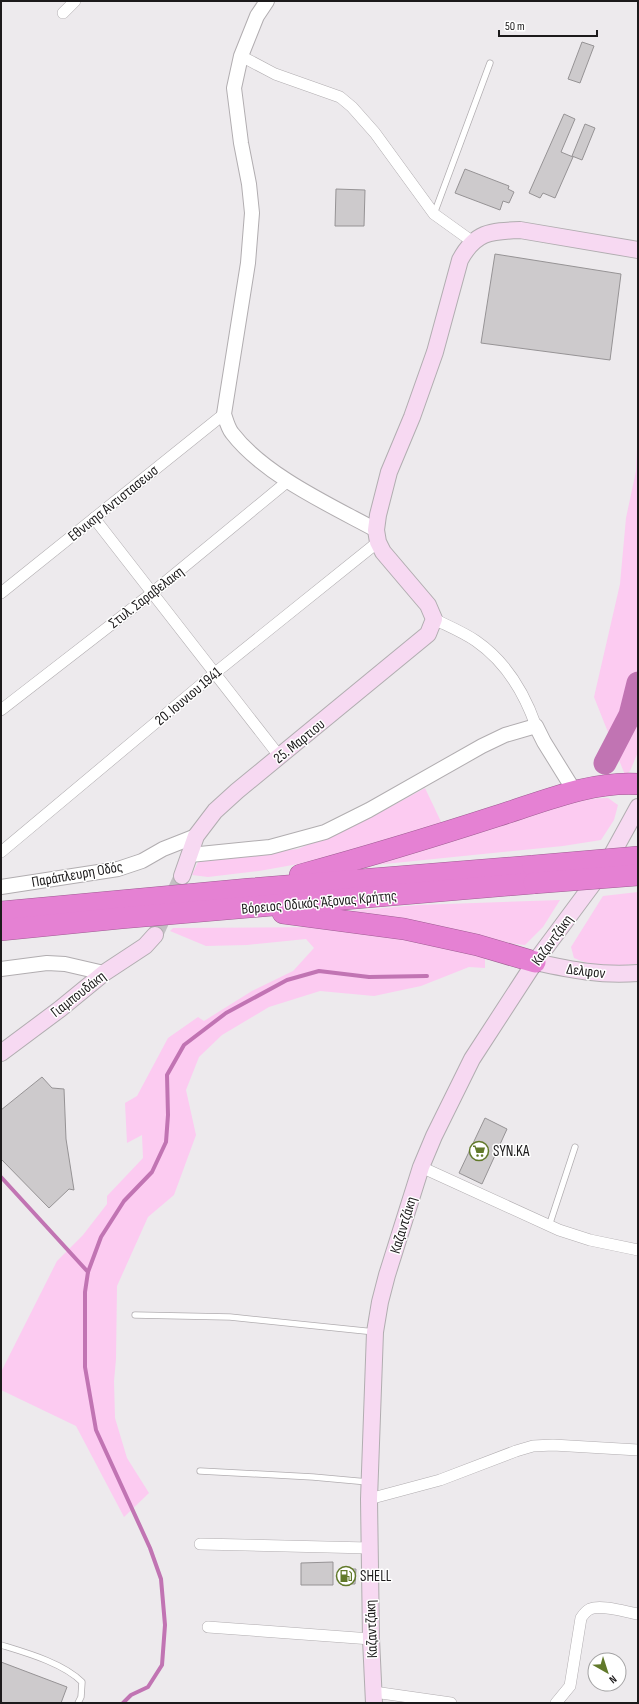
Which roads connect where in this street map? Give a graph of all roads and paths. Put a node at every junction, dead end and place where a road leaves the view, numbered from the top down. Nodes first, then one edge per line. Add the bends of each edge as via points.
1 (75, 1) edge
2 (267, 1) edge
3 (63, 13) dead end
4 (241, 56) junction
5 (490, 63) dead end
6 (434, 214) junction
7 (473, 242) junction
8 (638, 250) edge
9 (224, 414) junction
10 (288, 481) junction
11 (94, 518) junction
12 (377, 536) junction
13 (1, 593) edge
14 (152, 593) junction
15 (434, 620) junction
16 (215, 673) junction
17 (1, 710) edge
18 (536, 726) junction
19 (280, 757) junction
20 (638, 784) edge
21 (575, 792) junction
22 (638, 807) edge
23 (196, 836) junction
24 (1, 852) edge
25 (190, 855) junction
26 (638, 857) edge
27 (533, 874) junction
28 (638, 875) edge
29 (182, 876) tunnel mouth
30 (1, 887) edge
31 (252, 898) junction
32 (1, 912) edge
33 (1, 930) edge
34 (156, 935) tunnel mouth
35 (535, 962) junction
36 (1, 969) edge
37 (104, 973) junction
38 (638, 973) edge
39 (1, 1053) edge
40 (575, 1147) dead end
41 (421, 1167) junction
42 (549, 1226) junction
43 (638, 1250) edge
44 (135, 1315) dead end
45 (375, 1332) junction
46 (638, 1450) edge
47 (200, 1471) dead end
48 (370, 1482) junction
49 (369, 1499) junction
50 (200, 1544) dead end
51 (369, 1548) junction
52 (638, 1614) edge
53 (208, 1627) dead end
54 (371, 1639) junction
55 (1, 1645) edge
56 (374, 1697) edge
57 (78, 1703) edge
58 (451, 1703) edge
59 (556, 1703) edge

1 - 3 street
2 - 4 street via 257,16
4 - 6 street via 275,74 340,97 375,133
4 - 9 street via 234,88 252,213 248,263
5 - 6 lane
6 - 7 street
7 - 8 main road via 480,235 500,230 520,230
7 - 12 main road via 466,248 460,260 436,352 389,472 378,515
9 - 10 street via 231,432 256,458
9 - 11 street, Εθνικησ Αντιστασεωσ
10 - 12 street
10 - 14 street, Στυλ. Σαραβελακη
11 - 13 street, Εθνικησ Αντιστασεωσ
11 - 14 street
12 - 15 main road via 383,552 428,605
12 - 16 street, 20. Ιουνιου 1941
14 - 16 street
14 - 17 street, Στυλ. Σαραβελακη
15 - 18 street via 475,640 497,657 513,679
15 - 19 main road, 25. Μαρτιου via 428,634
16 - 19 street
16 - 24 street, 20. Ιουνιου 1941
18 - 21 street
18 - 25 street via 505,735 482,746 325,832 270,847
19 - 23 main road, 25. Μαρτιου via 215,811
20 - 21 highway via 621,783
21 - 31 highway via 342,864
22 - 35 main road, Καζαντζάκη via 604,869
23 - 25 main road, 25. Μαρτιου
23 - 30 street, Παράπλευρη Οδός via 118,869
25 - 29 main road, 25. Μαρτιου
26 - 27 highway, Βόρειος Οδικός Άξονας Κρήτης, bridge
27 - 28 highway, Βόρειος Οδικός Άξονας Κρήτης, bridge
27 - 31 highway, Βόρειος Οδικός Άξονας Κρήτης
31 - 32 highway, Βόρειος Οδικός Άξονας Κρήτης
31 - 33 highway, Βόρειος Οδικός Άξονας Κρήτης via 121,918
31 - 35 highway via 305,917 404,930 477,945
34 - 37 main road, Γιαμπουδάκη via 145,946
35 - 38 main road, Δελφον via 582,972 619,975
35 - 41 main road, Καζαντζάκη via 472,1059
36 - 37 street via 47,963 65,964
37 - 39 main road, Γιαμπουδάκη
40 - 42 lane
41 - 42 street
41 - 45 main road, Καζαντζάκη via 387,1275
42 - 43 street via 590,1240
44 - 45 lane via 230,1317
45 - 48 main road, Καζαντζάκη
46 - 49 street via 533,1446 516,1450 440,1480
47 - 48 lane
48 - 49 main road, Καζαντζάκη
49 - 51 main road, Καζαντζάκη
50 - 51 street
51 - 54 main road, Καζαντζάκη
52 - 59 street via 604,1608 586,1612 581,1618 570,1686
53 - 54 street
54 - 56 main road, Καζαντζάκη
55 - 57 lane via 27,1653 73,1674 82,1682
56 - 58 street

